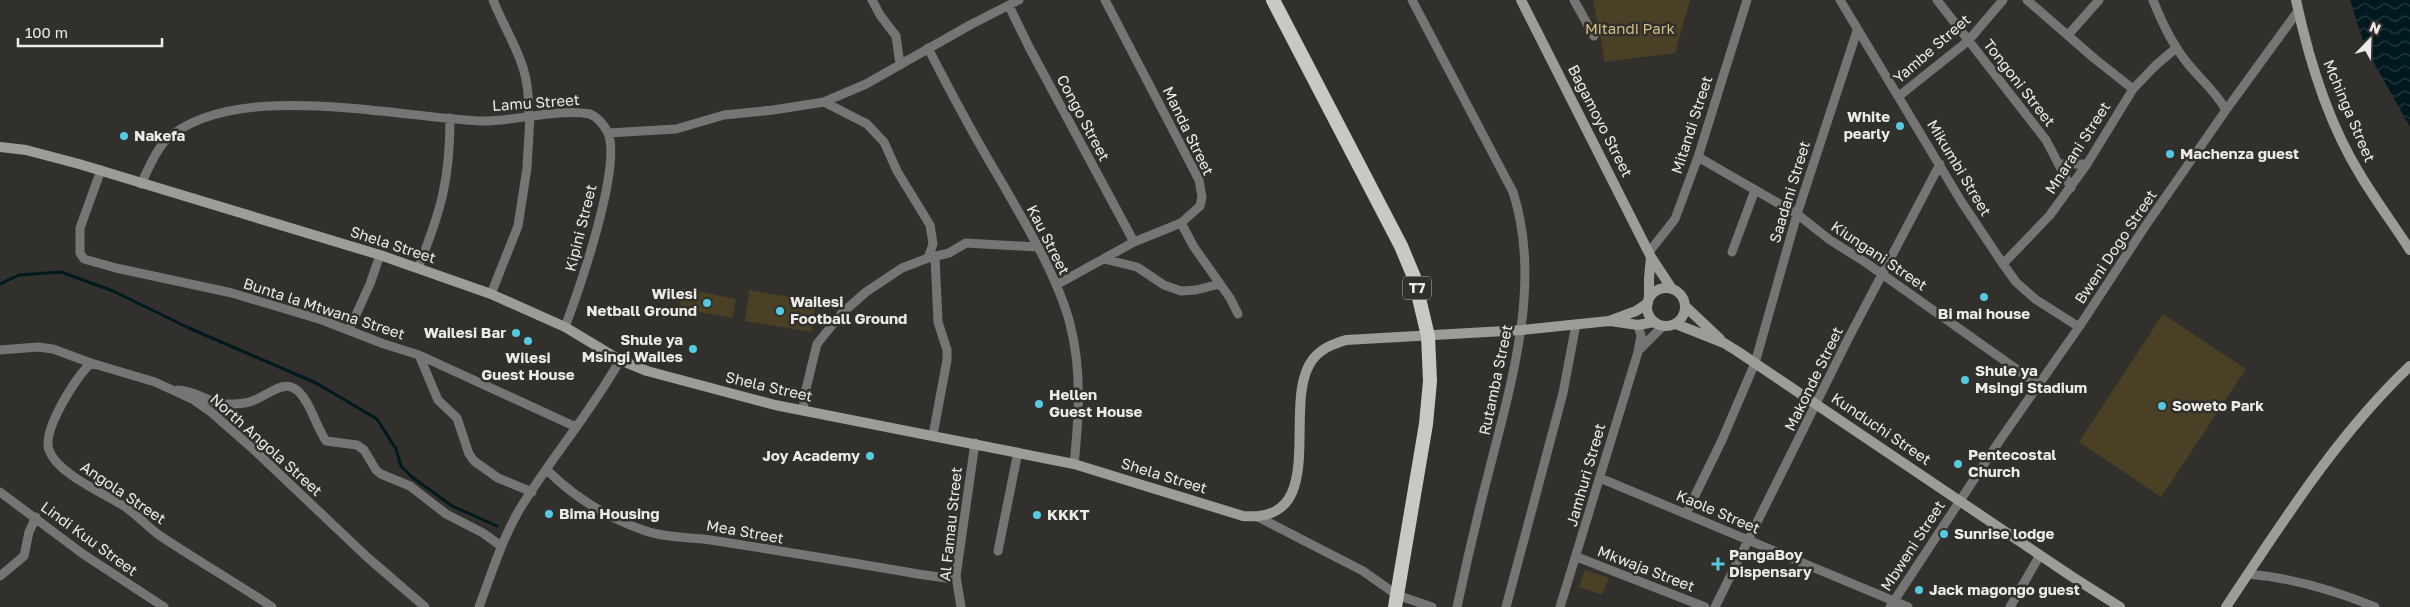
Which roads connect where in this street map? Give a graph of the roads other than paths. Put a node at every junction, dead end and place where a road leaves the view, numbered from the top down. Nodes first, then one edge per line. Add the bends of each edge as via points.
1 (493, 0) edge
2 (872, 0) edge
3 (1019, 0) edge
4 (1272, 0) edge
5 (1412, 0) edge
6 (1521, 0) edge
7 (1574, 0) edge
8 (1747, 0) edge
9 (1840, 0) edge
10 (1937, 0) edge
11 (2003, 0) edge
12 (2027, 0) edge
13 (2099, 0) edge
14 (2153, 0) edge
15 (2296, 0) edge
16 (1105, 1) edge
17 (1009, 6) junction
18 (2298, 11) junction
19 (1858, 31) junction
20 (2068, 35) junction
21 (1594, 36) dead end
22 (1968, 41) junction
23 (928, 48) junction
24 (2176, 48) junction
25 (900, 65) junction
26 (2133, 88) junction
27 (1899, 96) junction
28 (824, 102) junction
29 (2226, 110) junction
30 (529, 116) junction
31 (450, 118) junction
32 (608, 133) junction
33 (0, 147) edge
34 (1698, 157) junction
35 (1940, 164) junction
36 (2058, 164) junction
37 (2087, 164) junction
38 (101, 170) junction
39 (140, 184) junction
40 (2071, 188) junction
41 (1755, 190) junction
42 (1797, 214) junction
43 (1181, 223) junction
44 (1134, 242) junction
45 (1037, 247) junction
46 (2410, 250) edge
47 (1732, 252) dead end
48 (1650, 254) junction
49 (380, 255) junction
50 (931, 257) junction
51 (1104, 259) junction
52 (2003, 264) junction
53 (418, 268) junction
54 (1883, 275) junction
55 (1220, 284) junction
56 (1056, 285) junction
57 (1672, 289) junction
58 (491, 294) junction
59 (1648, 301) junction
60 (1685, 306) junction
61 (1238, 314) dead end
62 (1609, 321) junction
63 (1576, 324) junction
64 (1659, 324) junction
65 (1676, 324) junction
66 (1638, 325) junction
67 (565, 327) junction
68 (2079, 327) junction
69 (349, 330) junction
70 (1522, 330) junction
71 (1428, 336) junction
72 (1724, 343) junction
73 (0, 350) edge
74 (1638, 352) junction
75 (419, 355) junction
76 (620, 360) junction
77 (91, 363) junction
78 (1755, 363) junction
79 (2410, 366) edge
80 (2039, 384) junction
81 (174, 389) junction
82 (1817, 405) junction
83 (803, 410) junction
84 (576, 428) junction
85 (933, 435) junction
86 (975, 443) junction
87 (1018, 452) junction
88 (1074, 464) junction
89 (547, 470) junction
90 (1600, 478) junction
91 (0, 492) edge
92 (532, 492) junction
93 (1959, 500) junction
94 (1686, 514) junction
95 (36, 517) junction
96 (1258, 517) junction
97 (1749, 540) junction
98 (503, 542) junction
99 (998, 551) dead end
100 (2040, 556) junction
101 (1577, 557) junction
102 (2248, 574) junction
103 (0, 576) edge
104 (956, 576) junction
105 (1396, 601) edge
106 (1892, 604) edge
107 (420, 606) edge
108 (164, 607) edge
109 (272, 607) edge
110 (479, 607) edge
111 (961, 607) edge
112 (1432, 607) edge
113 (1457, 607) edge
114 (1506, 607) edge
115 (1560, 607) edge
116 (1705, 607) edge
117 (1715, 607) edge
118 (1908, 607) edge
119 (2010, 607) edge
120 (2120, 607) edge
121 (2226, 607) edge
122 (2375, 607) edge

1 - 30 street via 525,69
2 - 25 street via 896,36
3 - 17 street
4 - 71 highway, T7 via 1401,246 1414,276
5 - 70 street, Rutamba Street via 1518,207 1523,246
6 - 48 main road, Bagamoyo Street
7 - 21 street
8 - 34 street, Mitandi Street
9 - 19 street, Mikumbi Street
10 - 22 street, Tongoni Street
11 - 22 street, Yambe Street
12 - 20 street
13 - 20 street
14 - 24 street
15 - 18 main road, Mchinga Street
16 - 43 street, Manda Street via 1199,180 1200,206
17 - 23 street
17 - 44 street, Congo Street
18 - 29 street, Bweni Dogo Street
18 - 46 main road, Mchinga Street via 2313,68 2333,120 2360,175
19 - 27 street, Mikumbi Street
19 - 42 street, Saadani Street
20 - 26 street
22 - 27 street, Yambe Street
22 - 36 street, Tongoni Street via 2046,140
23 - 25 street
23 - 45 street, Kau Street
24 - 26 street, Mnarani Street
24 - 29 street
25 - 28 street
26 - 37 street, Mnarani Street
27 - 35 street, Mikumbi Street
28 - 32 street via 724,115 676,129
28 - 50 street via 867,124 884,142 900,177 930,225
29 - 68 street, Bweni Dogo Street
30 - 31 street, Lamu Street via 486,121
30 - 32 street, Lamu Street via 590,114
30 - 58 street via 527,168 518,226
31 - 39 street, Lamu Street via 291,105 224,111 180,130 164,142
31 - 53 street via 447,182 435,227
32 - 67 street, Kipini Street via 609,169 599,223
33 - 38 main road, Shela Street via 26,150
34 - 41 street, Kiungani Street
34 - 48 street, Mitandi Street via 1675,219
35 - 52 street, Mikumbi Street
35 - 54 street, Makonde Street
36 - 37 street
36 - 40 street, Tongoni Street
37 - 40 street, Mnarani Street
38 - 39 main road, Shela Street
38 - 69 street, Bunta la Mtwana Street via 80,228 80,254 84,259 232,293
39 - 49 main road, Shela Street
40 - 52 street, Mnarani Street
41 - 42 street, Kiungani Street
41 - 47 street
42 - 54 street, Kiungani Street
42 - 78 street, Saadani Street
43 - 44 street, Manda Street
43 - 55 street
44 - 51 street, Manda Street
45 - 50 street via 970,243
45 - 56 street, Kau Street
48 - 57 main road, Bagamoyo Street
48 - 59 main road
49 - 53 main road, Shela Street
49 - 69 street
50 - 83 street via 902,268 866,292 841,314 817,344
50 - 85 street via 938,322 948,360
51 - 55 street via 1137,267 1164,285 1181,291
51 - 56 street, Manda Street
52 - 68 street, Mikumbi Street via 2034,299
53 - 58 main road, Shela Street
54 - 80 street, Kiungani Street
54 - 82 street, Makonde Street
55 - 61 street
56 - 88 street, Kau Street via 1070,323 1076,354 1079,390
57 - 59 main road via 1662,289
57 - 60 main road via 1682,296
58 - 67 main road, Shela Street
59 - 62 main road via 1636,312
59 - 64 main road via 1649,316
60 - 65 main road via 1683,316
60 - 72 main road
62 - 63 main road
62 - 66 main road
63 - 70 main road
63 - 114 street via 1563,393
64 - 65 main road
64 - 66 main road
64 - 74 street
65 - 72 main road
66 - 74 street
67 - 76 main road, Shela Street
68 - 80 street, Bweni Dogo Street
69 - 75 street, Bunta la Mtwana Street
70 - 71 main road
70 - 113 street, Rutamba Street
71 - 96 main road via 1346,340 1317,354 1302,388 1299,471 1293,490 1276,512
71 - 105 highway, T7 via 1430,381 1426,424
72 - 78 main road, Kunduchi Street
73 - 77 street, North Angola Street via 53,349
74 - 90 street, Jamhuri Street
75 - 84 street, Bunta la Mtwana Street
75 - 92 street via 438,400 457,418 464,443 474,461 498,478
76 - 83 main road, Shela Street via 708,388
76 - 84 street
77 - 81 street, North Angola Street
77 - 109 street, Angola Street via 76,380 60,408 48,438 52,457 68,472 128,509 159,535
78 - 82 main road, Kunduchi Street
78 - 94 street, Saadani Street
79 - 102 main road via 2350,430
80 - 93 street, Bweni Dogo Street
81 - 98 street via 192,391 216,403 228,404 249,402 282,386 290,386 302,395 326,441 357,445 381,474 410,486 446,514
81 - 107 street, North Angola Street via 211,412 244,441
82 - 93 main road, Kunduchi Street
82 - 97 street, Makonde Street
83 - 85 main road, Shela Street
84 - 89 street
85 - 86 main road, Shela Street
86 - 87 main road, Shela Street
86 - 104 street, Al Famau Street
87 - 88 main road, Shela Street
87 - 99 street
88 - 96 main road, Shela Street via 1243,516
89 - 92 street
89 - 104 street, Mea Street via 588,505 646,531 918,574 946,578
90 - 94 street, Kaole Street
90 - 101 street, Jamhuri Street
91 - 95 street, Lindi Kuu Street
92 - 98 street
93 - 100 main road, Kunduchi Street
93 - 106 street, Mbweni Street
94 - 97 street, Kaole Street
95 - 103 street via 24,556
95 - 108 street, Lindi Kuu Street via 83,554
96 - 105 street via 1363,571
97 - 106 street, Kaole Street
97 - 117 street, Makonde Street
98 - 110 street
100 - 119 street
100 - 120 main road, Kunduchi Street
101 - 115 street, Jamhuri Street
101 - 116 street, Mkwaja Street
102 - 121 main road
102 - 122 street via 2308,583
104 - 111 street, Al Famau Street
105 - 112 street
106 - 118 street, Kaole Street

